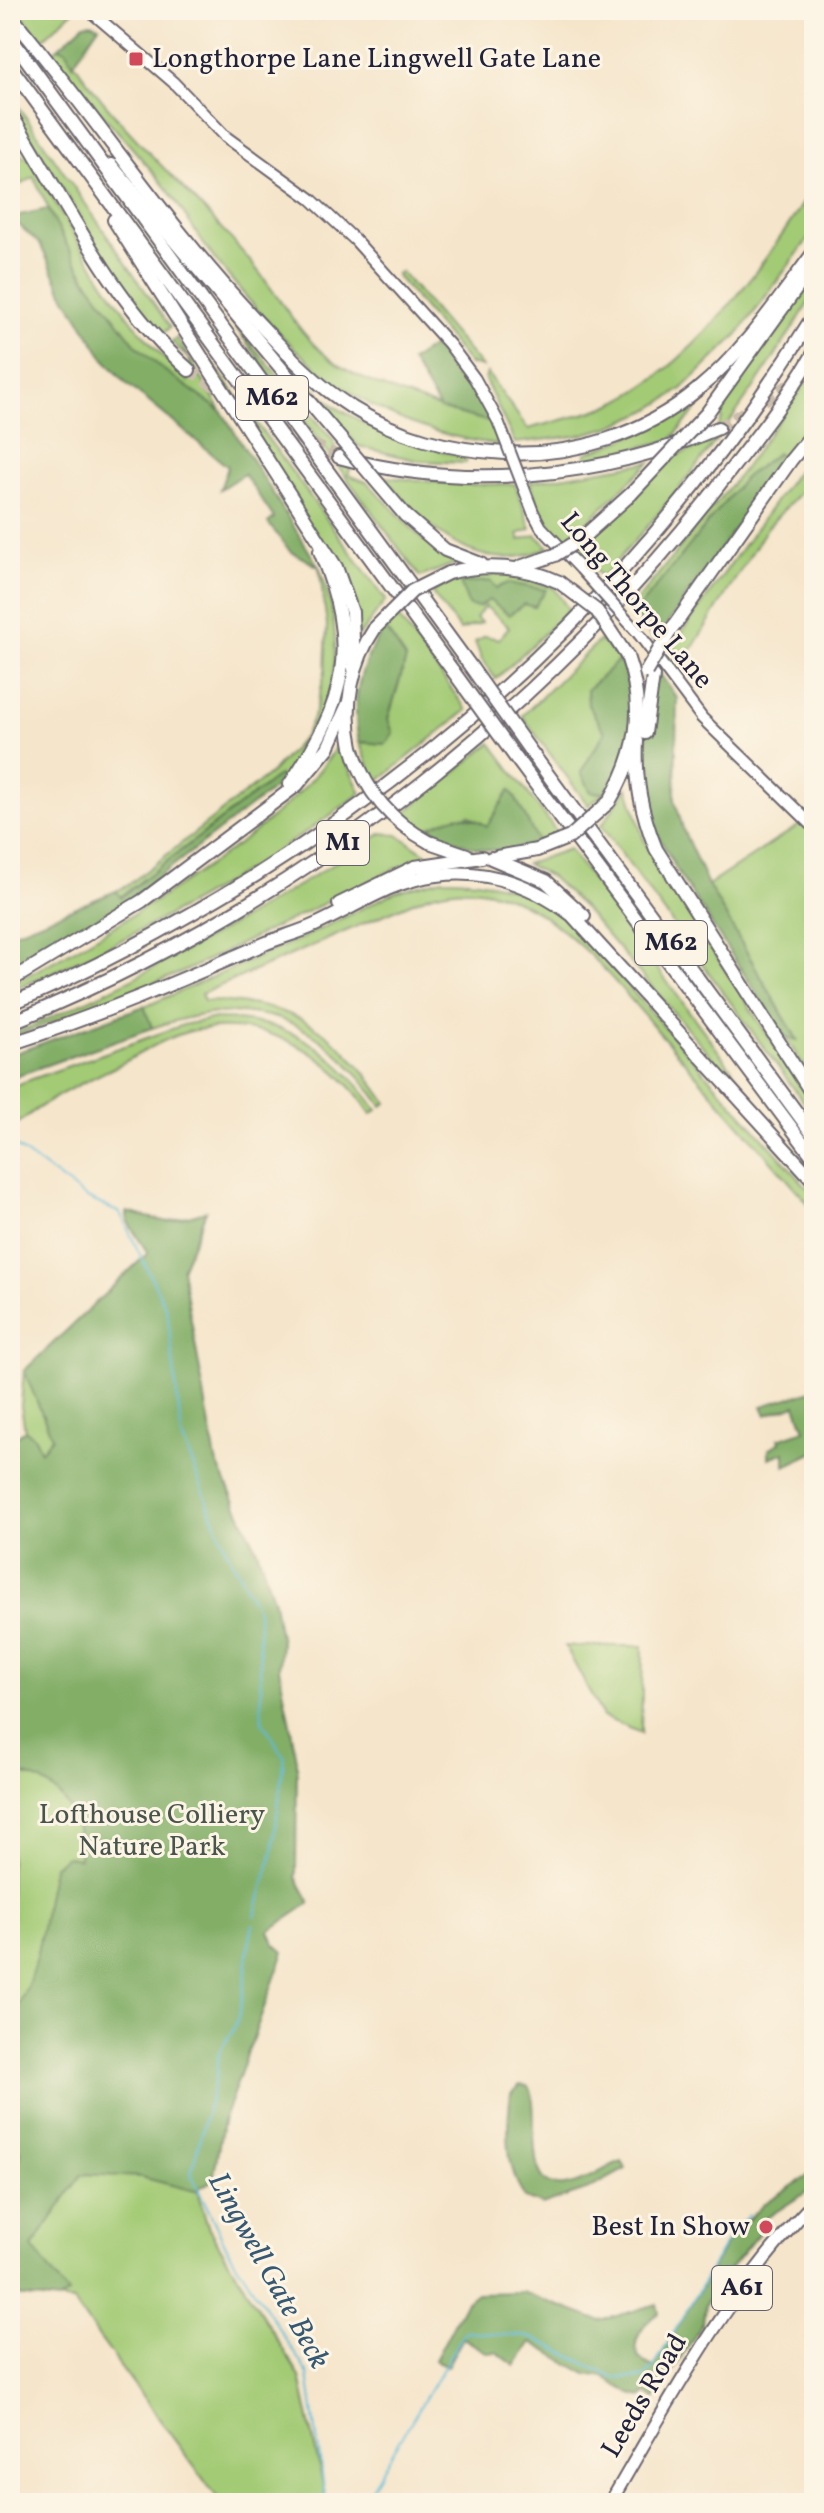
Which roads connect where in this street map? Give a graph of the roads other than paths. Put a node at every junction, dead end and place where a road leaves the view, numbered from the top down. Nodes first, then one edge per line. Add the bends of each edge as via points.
1 (89, 10) edge
2 (10, 15) edge
3 (10, 37) edge
4 (10, 66) edge
5 (10, 113) edge
6 (78, 127) junction
7 (90, 178) junction
8 (814, 252) edge
9 (814, 264) edge
10 (814, 315) edge
11 (814, 353) edge
12 (189, 370) tunnel mouth
13 (718, 428) tunnel mouth
14 (814, 432) edge
15 (339, 457) tunnel mouth
16 (311, 530) junction
17 (494, 568) junction
18 (517, 568) junction
19 (354, 669) junction
20 (650, 674) junction
21 (349, 702) junction
22 (637, 702) junction
23 (637, 741) junction
24 (279, 799) junction
25 (640, 804) junction
26 (814, 827) edge
27 (486, 858) junction
28 (283, 936) junction
29 (10, 981) edge
30 (652, 999) junction
31 (10, 1004) edge
32 (10, 1023) edge
33 (10, 1044) edge
34 (814, 1097) edge
35 (814, 1136) edge
36 (814, 1158) edge
37 (814, 1181) edge
38 (814, 2202) edge
39 (610, 2503) edge

1 - 26 main road, Long Thorpe Lane, bridge via 173,82 226,137 311,199 449,344 498,421 541,527 639,634 711,728
2 - 8 highway via 190,245 284,351 351,407 422,440 469,451 536,454 578,448 644,425 721,368
3 - 6 highway, M62
4 - 7 highway, M62
5 - 12 highway via 124,300
6 - 17 highway, bridge via 405,515 445,550
6 - 35 highway, M62, bridge
7 - 16 highway
7 - 36 highway, M62, bridge
9 - 18 highway, bridge via 707,413 631,494 581,539
10 - 31 highway, M1 via 720,454 641,554 464,726 332,828 188,918
11 - 32 highway, M1 via 678,536 597,626 502,717 330,852 191,936
13 - 15 highway via 643,456 557,473 443,475
14 - 20 highway, bridge via 679,620
16 - 19 highway via 344,587 354,634
16 - 24 highway via 341,612 342,669 323,733
17 - 18 highway
17 - 19 highway, bridge via 448,573 412,591 375,628
18 - 22 highway, bridge via 559,582 597,611 627,656
19 - 21 highway
20 - 22 highway
20 - 25 highway
21 - 24 highway via 321,758
21 - 27 highway, bridge via 352,747 382,805 429,842
22 - 23 highway
23 - 25 highway
23 - 27 highway, bridge via 609,802 570,837 537,850
24 - 29 highway via 142,901
25 - 34 highway via 667,869
27 - 28 highway via 415,867
27 - 30 highway via 526,870 557,889
28 - 30 highway via 397,884 474,873 550,898 587,929
28 - 33 highway via 136,999
30 - 37 highway, M62
38 - 39 main road, Leeds Road / A61 via 721,2318

